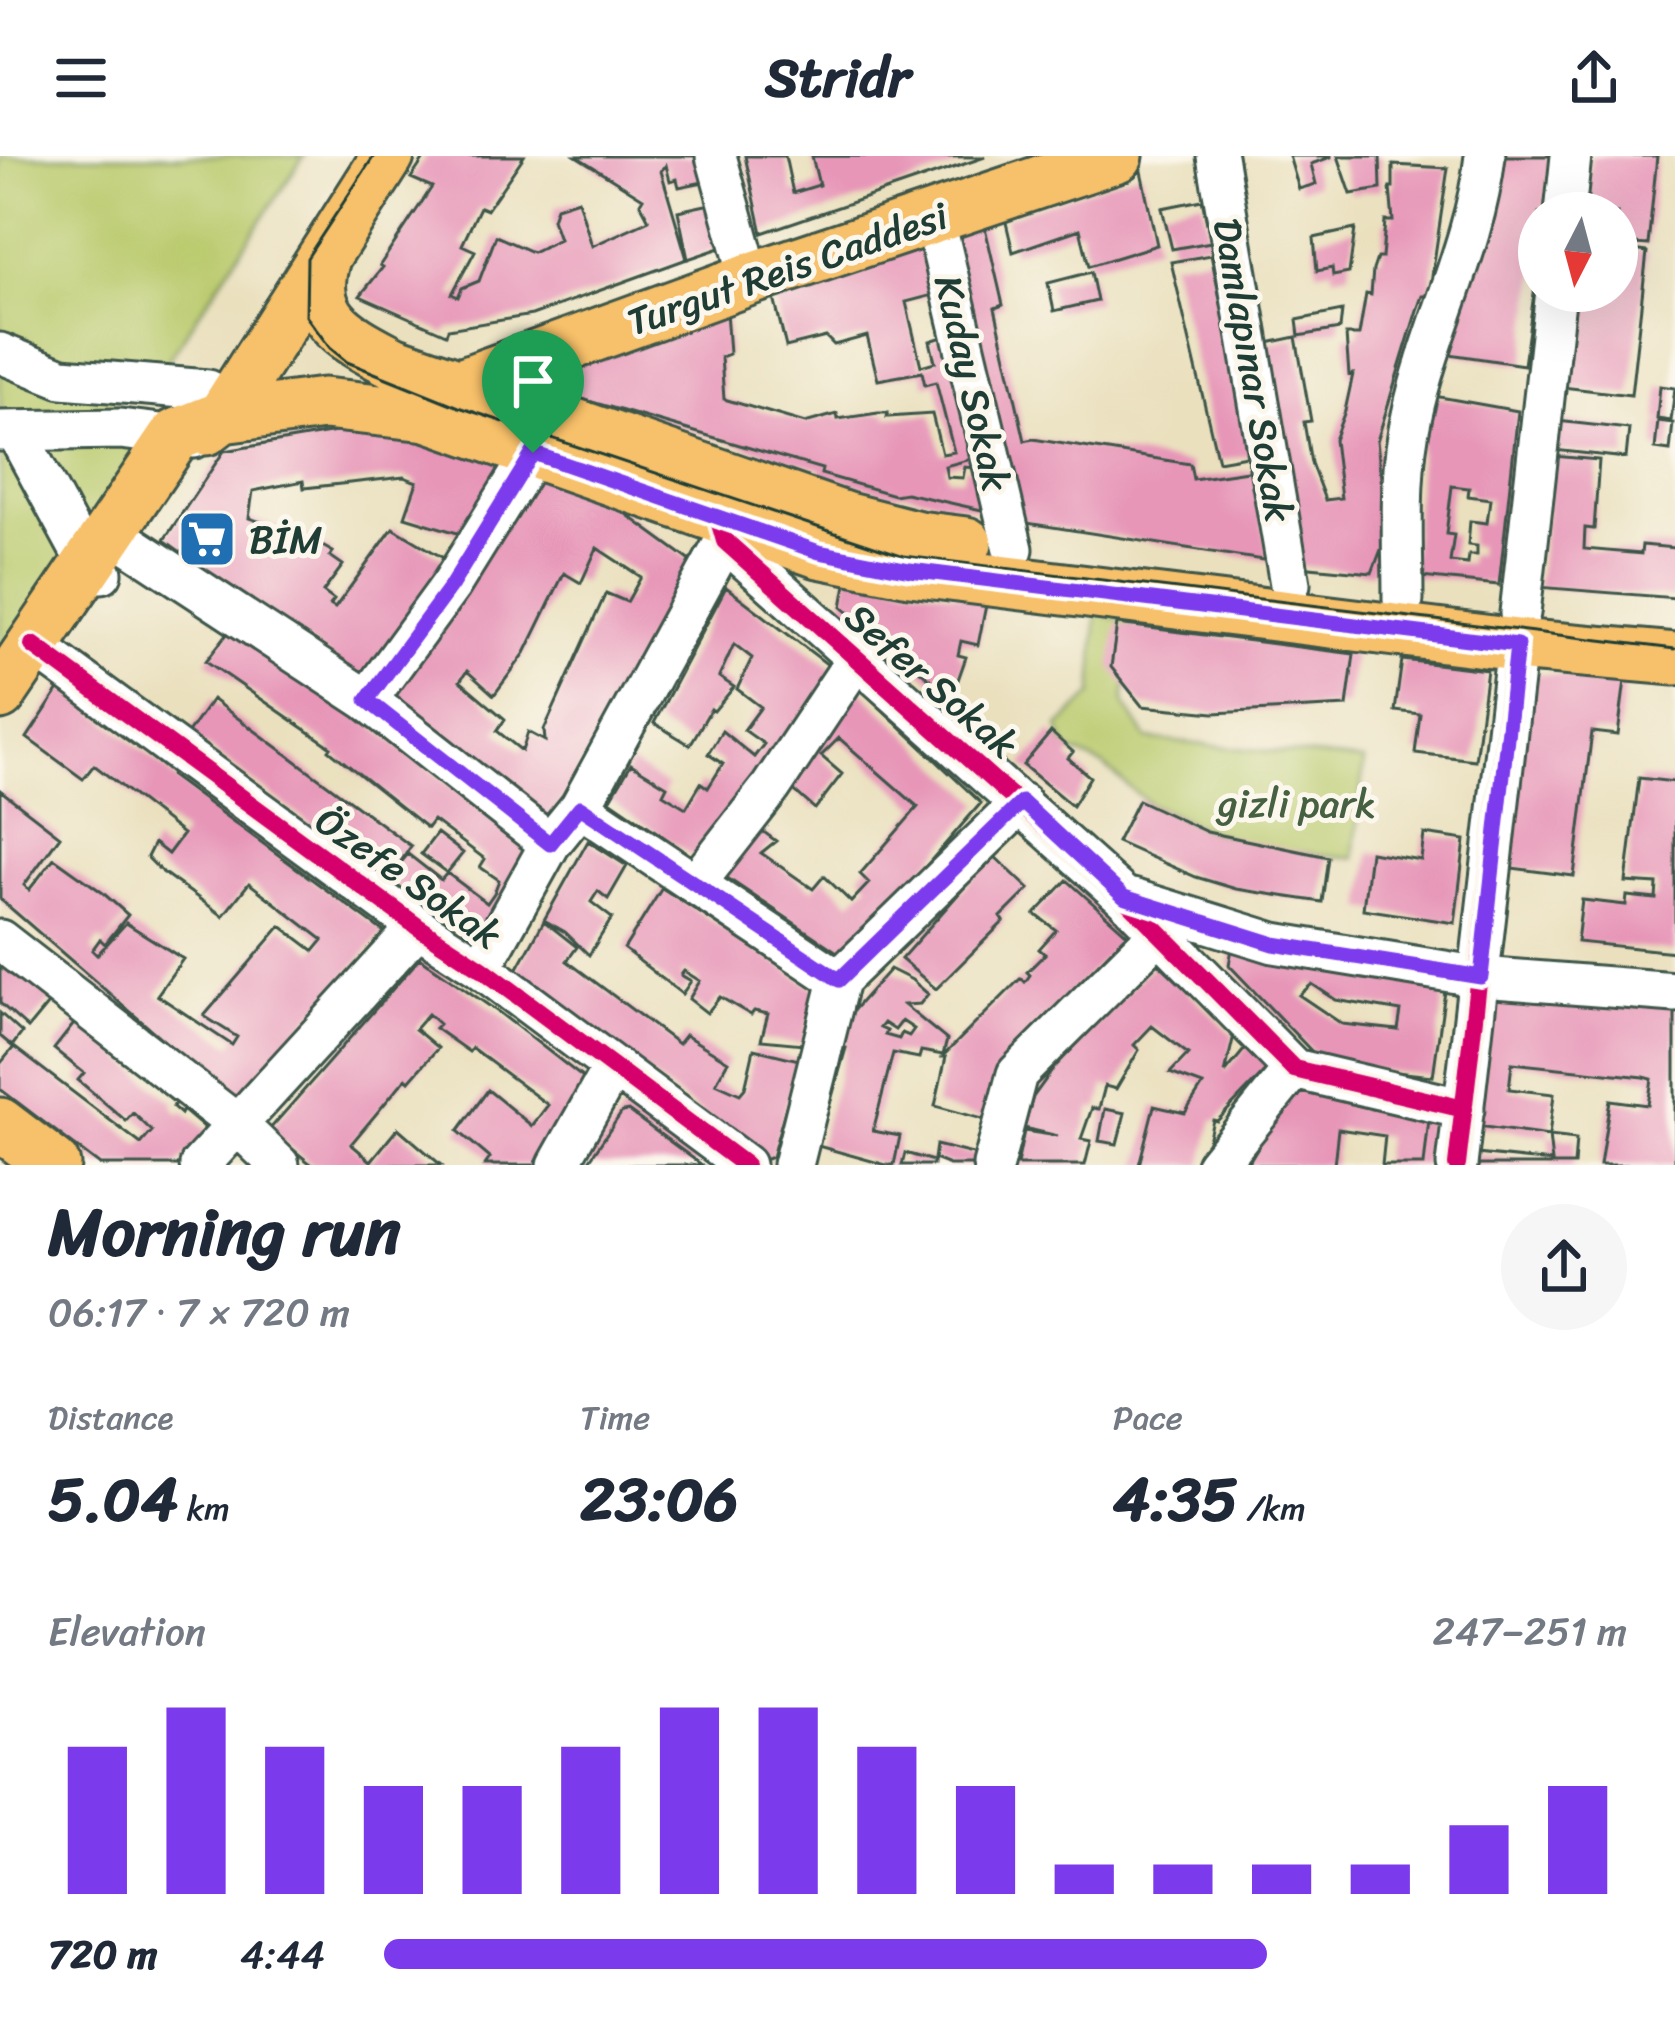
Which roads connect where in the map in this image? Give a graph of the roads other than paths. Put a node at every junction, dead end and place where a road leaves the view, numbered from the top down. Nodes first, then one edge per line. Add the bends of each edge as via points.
1 (364, 156) edge
2 (388, 156) edge
3 (716, 156) edge
4 (1118, 156) edge
5 (1217, 156) edge
6 (1485, 156) edge
7 (1571, 156) edge
8 (1567, 192) edge
9 (934, 217) junction
10 (324, 258) junction
11 (751, 279) junction
12 (1554, 312) edge
13 (0, 352) edge
14 (458, 385) junction
15 (200, 420) junction
16 (8, 431) edge
17 (533, 453) junction
18 (722, 529) junction
19 (1013, 549) junction
20 (104, 559) junction
21 (1290, 584) junction
22 (1403, 600) junction
23 (1519, 629) junction
24 (1675, 631) edge
25 (39, 650) junction
26 (857, 658) junction
27 (1675, 659) edge
28 (0, 694) edge
29 (367, 700) junction
30 (0, 721) edge
31 (1022, 802) junction
32 (580, 807) junction
33 (550, 844) junction
34 (696, 883) junction
35 (1124, 897) junction
36 (418, 927) junction
37 (1160, 932) junction
38 (0, 940) edge
39 (481, 968) junction
40 (1481, 977) junction
41 (839, 980) junction
42 (1675, 992) edge
43 (612, 1069) junction
44 (1294, 1069) junction
45 (1464, 1109) junction
46 (0, 1124) edge
47 (238, 1125) junction
48 (54, 1165) edge
49 (200, 1165) edge
50 (279, 1165) edge
51 (558, 1165) edge
52 (745, 1165) edge
53 (793, 1165) edge
54 (992, 1165) edge
55 (1216, 1165) edge
56 (1456, 1165) edge

1 - 15 main road
2 - 10 main road
3 - 11 street
4 - 9 main road, Turgut Reis Caddesi
5 - 21 street, Damlapınar Sokak
6 - 22 street via 1473,226 1411,416
7 - 8 street
9 - 11 main road, Turgut Reis Caddesi
9 - 19 street, Kuday Sokak
10 - 14 main road via 317,282 324,310 343,335
10 - 15 main road
11 - 14 main road, Turgut Reis Caddesi
12 - 23 street
13 - 15 street
14 - 19 main road via 847,519
15 - 16 street
15 - 17 main road via 324,404 428,415
15 - 20 main road
16 - 20 street
17 - 18 main road
17 - 29 street via 451,586
18 - 23 main road via 910,570
18 - 26 street, Sefer Sokak
18 - 32 street
19 - 21 main road
20 - 25 main road
20 - 29 street
21 - 22 main road
22 - 23 main road
23 - 24 main road
23 - 27 main road
23 - 40 street
25 - 28 main road
25 - 30 main road
25 - 36 street, Özefe Sokak
26 - 31 street, Sefer Sokak
26 - 34 street
29 - 33 street
31 - 35 street, Sefer Sokak
31 - 41 street
32 - 33 street
32 - 34 street
33 - 39 street
34 - 41 street
35 - 37 street, Sefer Sokak
35 - 40 street via 1274,944
36 - 39 street, Özefe Sokak
36 - 47 street
37 - 44 street, Sefer Sokak
37 - 54 street via 1017,1074
38 - 47 street
39 - 43 street, Özefe Sokak
40 - 42 street
40 - 45 street
41 - 53 street
43 - 51 street
43 - 52 street, Özefe Sokak
44 - 45 street
44 - 55 street
45 - 56 street
46 - 48 main road
47 - 49 street
47 - 50 street

